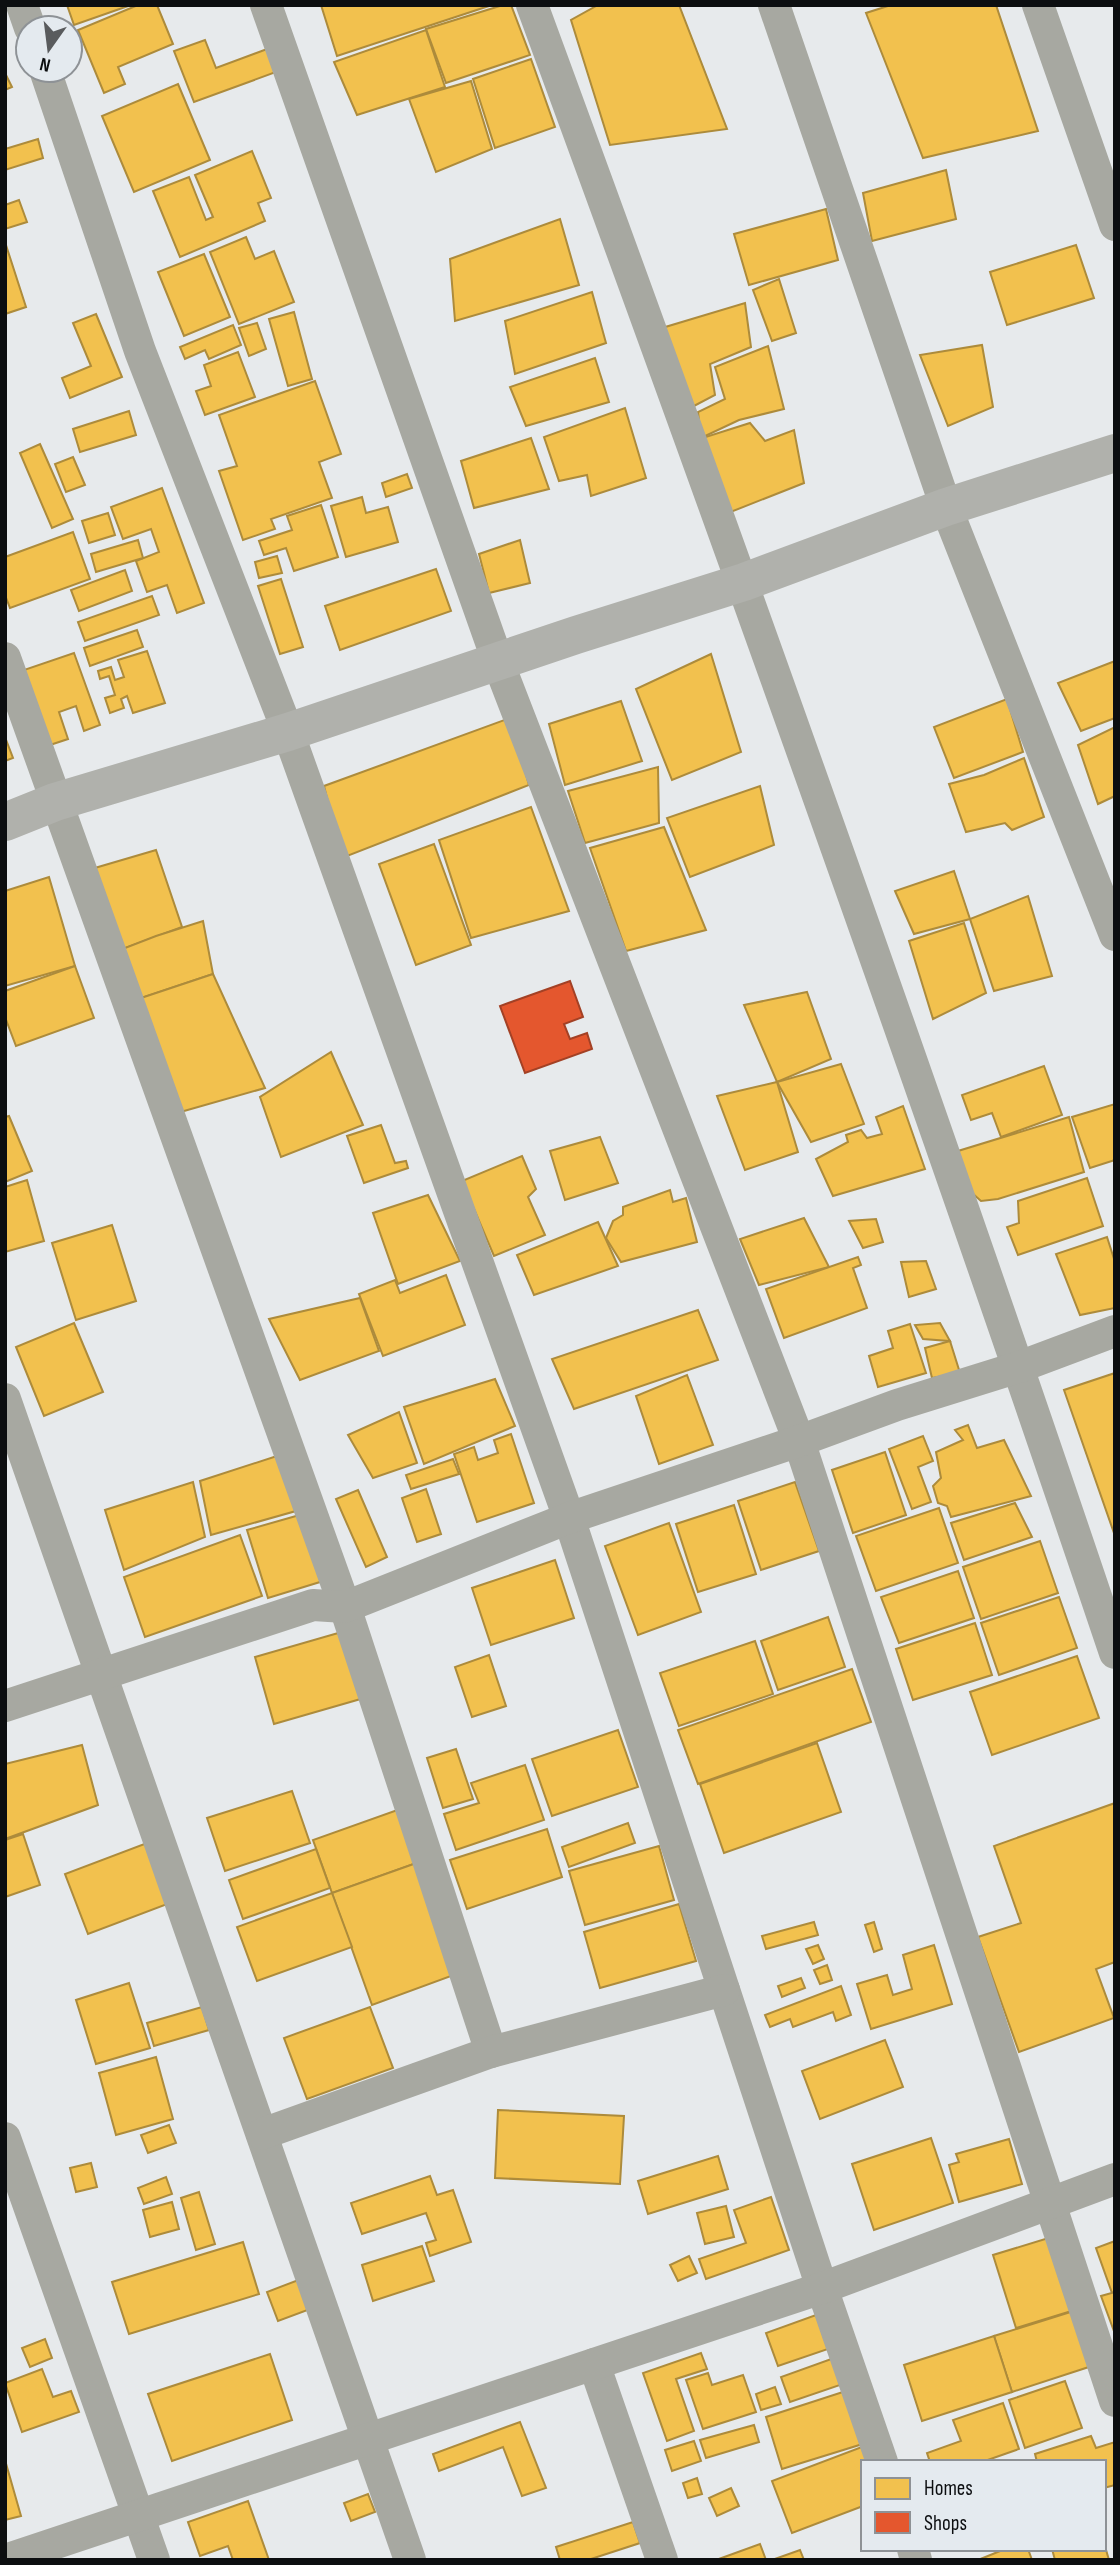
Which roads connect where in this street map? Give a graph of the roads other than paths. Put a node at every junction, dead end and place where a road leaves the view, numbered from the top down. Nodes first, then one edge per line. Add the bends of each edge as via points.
1 (266, 5) edge
2 (532, 5) edge
3 (774, 5) edge
4 (1038, 5) edge
5 (50, 84) edge
6 (1115, 225) edge
7 (1115, 453) edge
8 (946, 507) junction
9 (744, 582) junction
10 (5, 658) edge
11 (498, 662) junction
12 (288, 732) junction
13 (55, 802) junction
14 (5, 822) edge
15 (1115, 935) edge
16 (1115, 1331) edge
17 (1019, 1367) junction
18 (5, 1399) edge
19 (799, 1441) junction
20 (569, 1518) junction
21 (345, 1607) junction
22 (1115, 1653) edge
23 (101, 1674) junction
24 (5, 1706) edge
25 (724, 1990) junction
26 (491, 2052) junction
27 (262, 2134) junction
28 (5, 2138) edge
29 (1115, 2179) edge
30 (1048, 2204) junction
31 (822, 2288) junction
32 (594, 2364) junction
33 (1115, 2401) edge
34 (369, 2439) junction
35 (881, 2460) edge
36 (140, 2516) junction
37 (5, 2560) edge
38 (154, 2560) edge
39 (410, 2560) edge
40 (662, 2560) edge

1 - 11 street
2 - 9 street
3 - 8 street
4 - 6 street
5 - 12 street via 141,351
7 - 8 street
8 - 9 street
8 - 15 street
9 - 11 street
9 - 17 street
10 - 13 street
11 - 12 street
11 - 19 street
12 - 13 street
12 - 20 street
13 - 14 street
13 - 21 street
16 - 17 street
17 - 19 street
17 - 22 street
18 - 23 street
19 - 20 street
19 - 30 street
20 - 21 street
20 - 25 street
21 - 23 street via 313,1605
21 - 26 street
23 - 24 street
23 - 27 street
25 - 26 street
25 - 31 street
26 - 27 street
27 - 34 street
28 - 36 street
29 - 30 street
30 - 31 street
30 - 33 street
31 - 32 street
31 - 35 street
32 - 34 street
32 - 40 street
34 - 36 street
34 - 39 street
36 - 37 street
36 - 38 street

